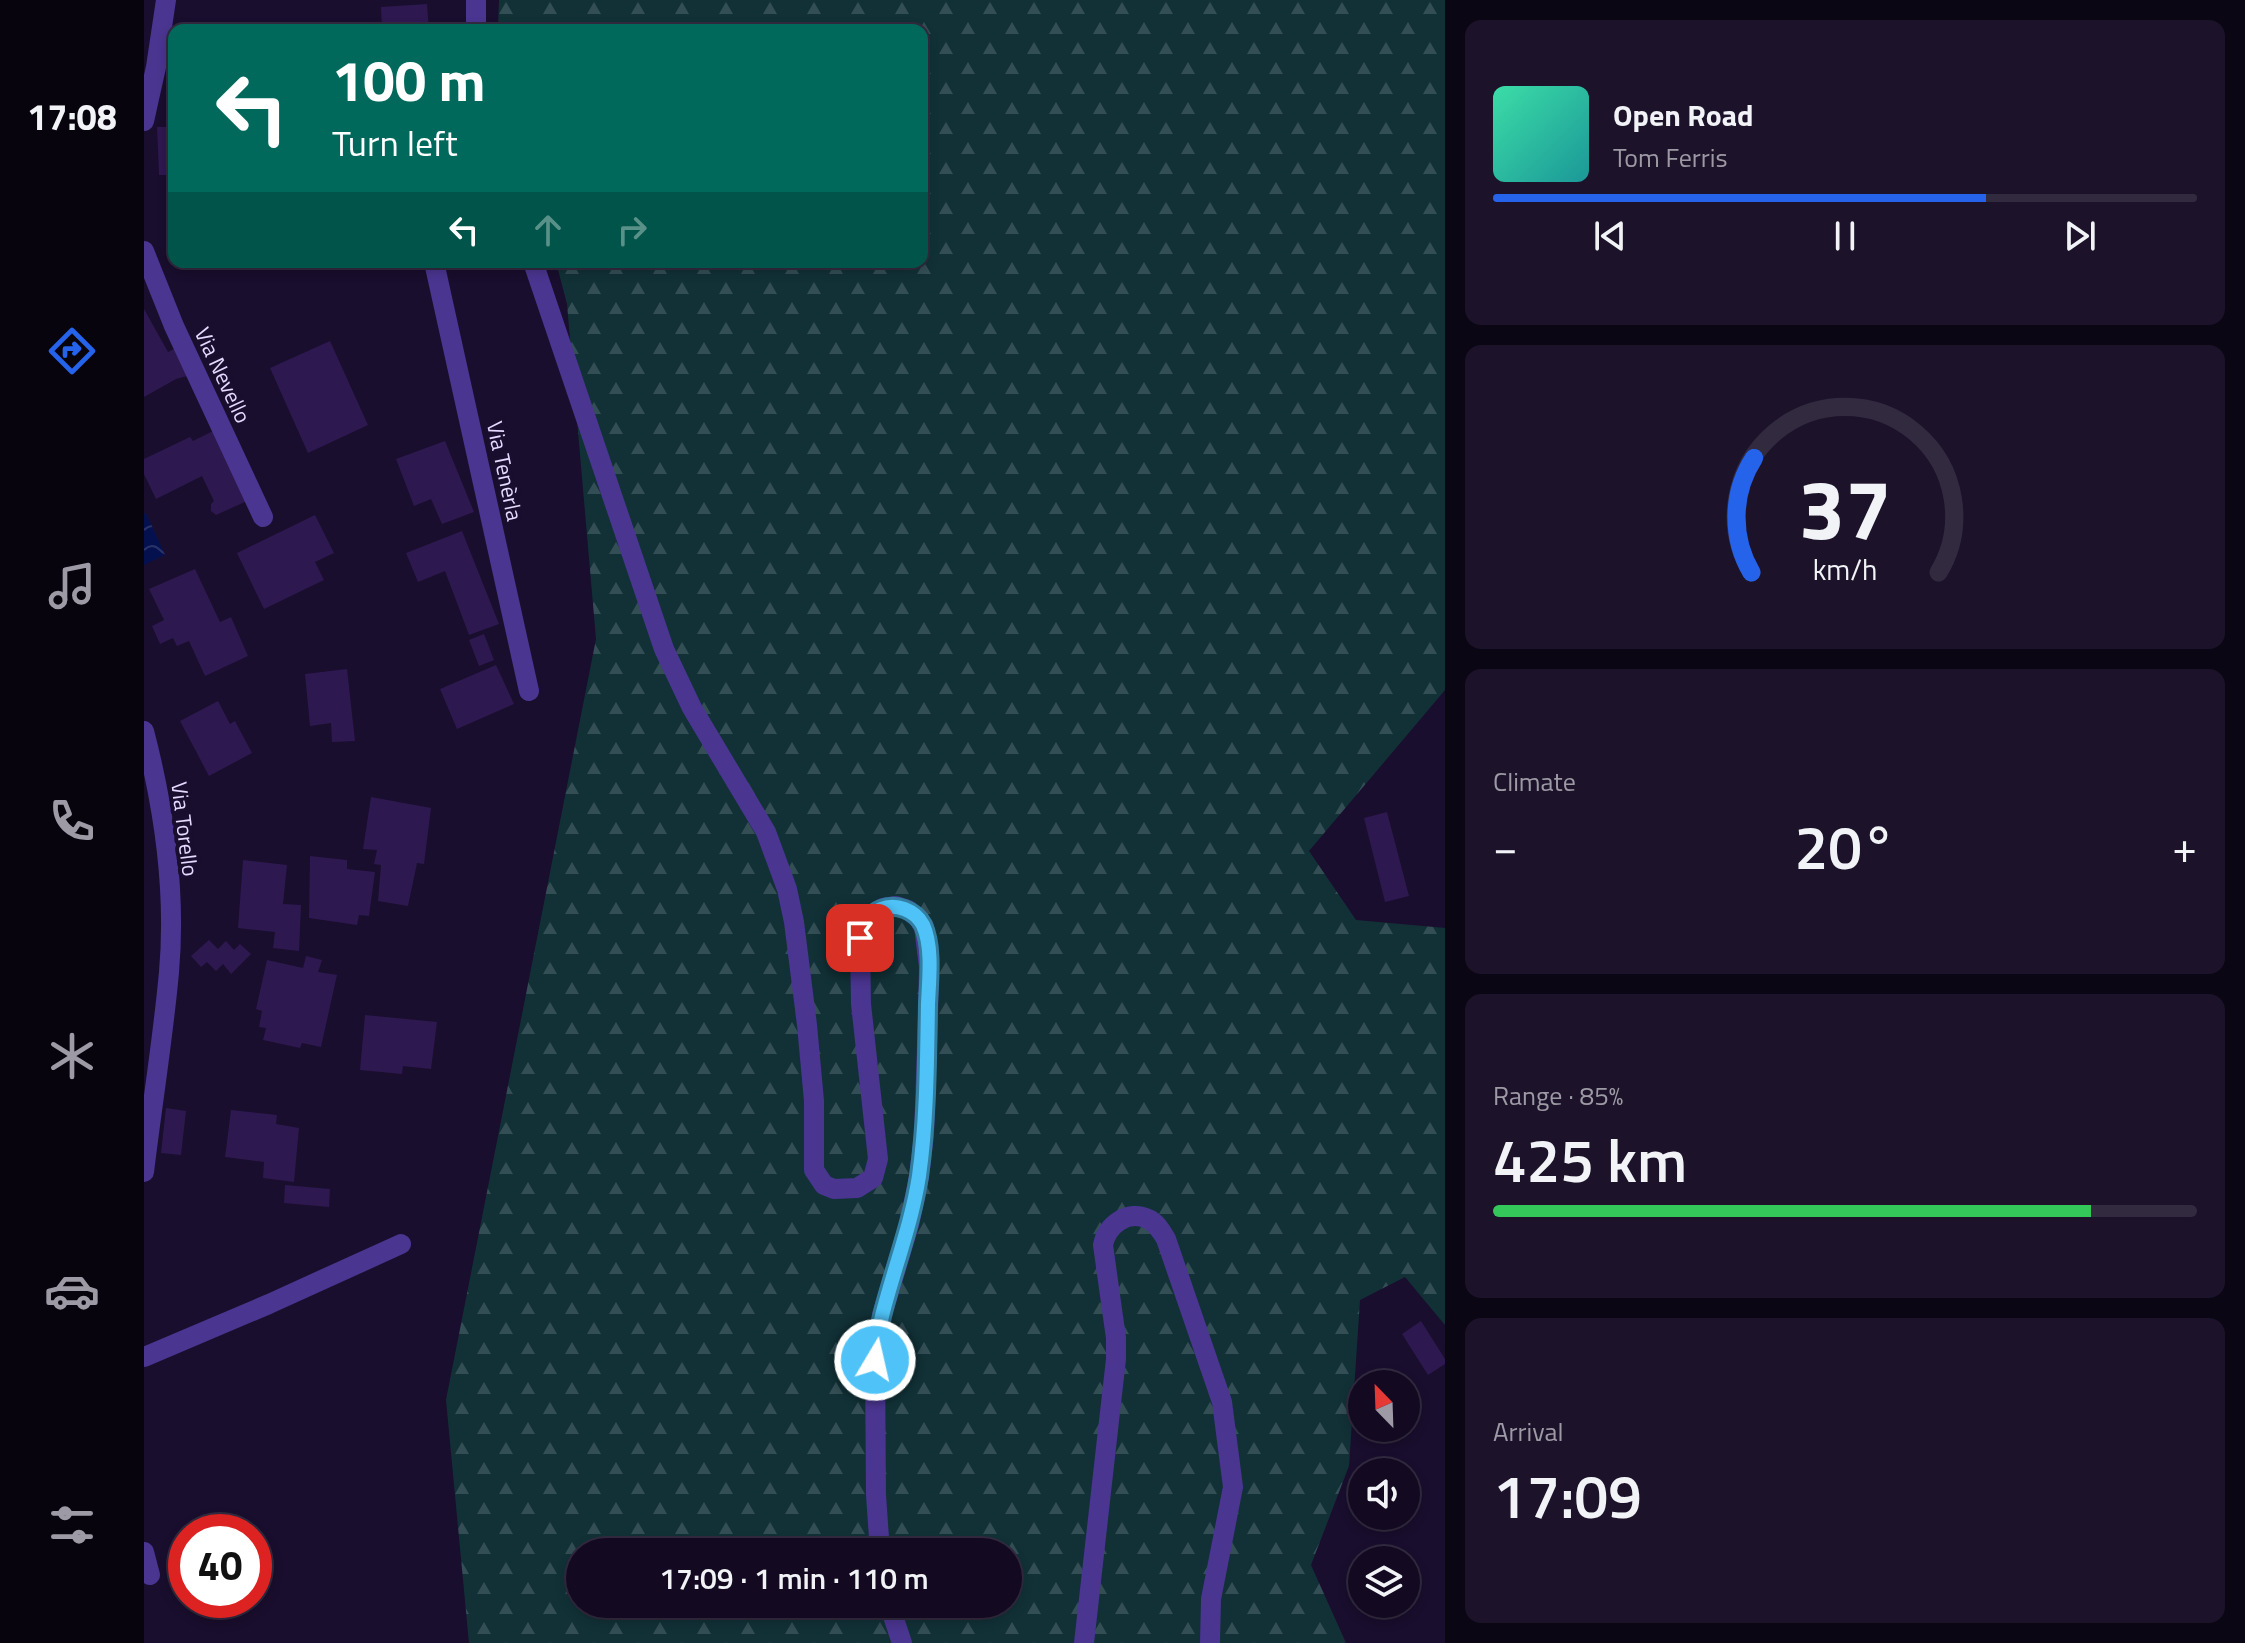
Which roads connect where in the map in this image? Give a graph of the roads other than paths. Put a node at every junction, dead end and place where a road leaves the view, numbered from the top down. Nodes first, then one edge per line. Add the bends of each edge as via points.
1 (166, 0) edge
2 (476, 0) edge
3 (476, 24) edge
4 (144, 121) edge
5 (144, 251) edge
6 (435, 268) edge
7 (535, 268) edge
8 (263, 517) dead end
9 (529, 691) dead end
10 (144, 731) edge
11 (144, 1172) edge
12 (401, 1244) dead end
13 (144, 1357) edge
14 (879, 1538) edge
15 (144, 1552) edge
16 (150, 1575) dead end
17 (894, 1618) edge
18 (902, 1643) edge
19 (1084, 1643) edge
20 (1210, 1643) edge

1 - 4 street
2 - 3 street
5 - 8 street, Via Nevello
6 - 9 street, Via Tenèrla
7 - 14 street via 664,649 692,708 766,832 787,889 807,1025 814,1170 834,1189 866,1184 878,1159 861,1004 860,938 873,914 883,908 908,910 924,927 929,967 924,1135 909,1225 882,1315 875,1360
10 - 11 street, Via Torello via 161,808 170,913 169,970
12 - 13 street
15 - 16 street
17 - 18 street
19 - 20 street via 1116,1359 1103,1245 1119,1221 1139,1216 1149,1219 1166,1239 1222,1402 1233,1487 1211,1599

